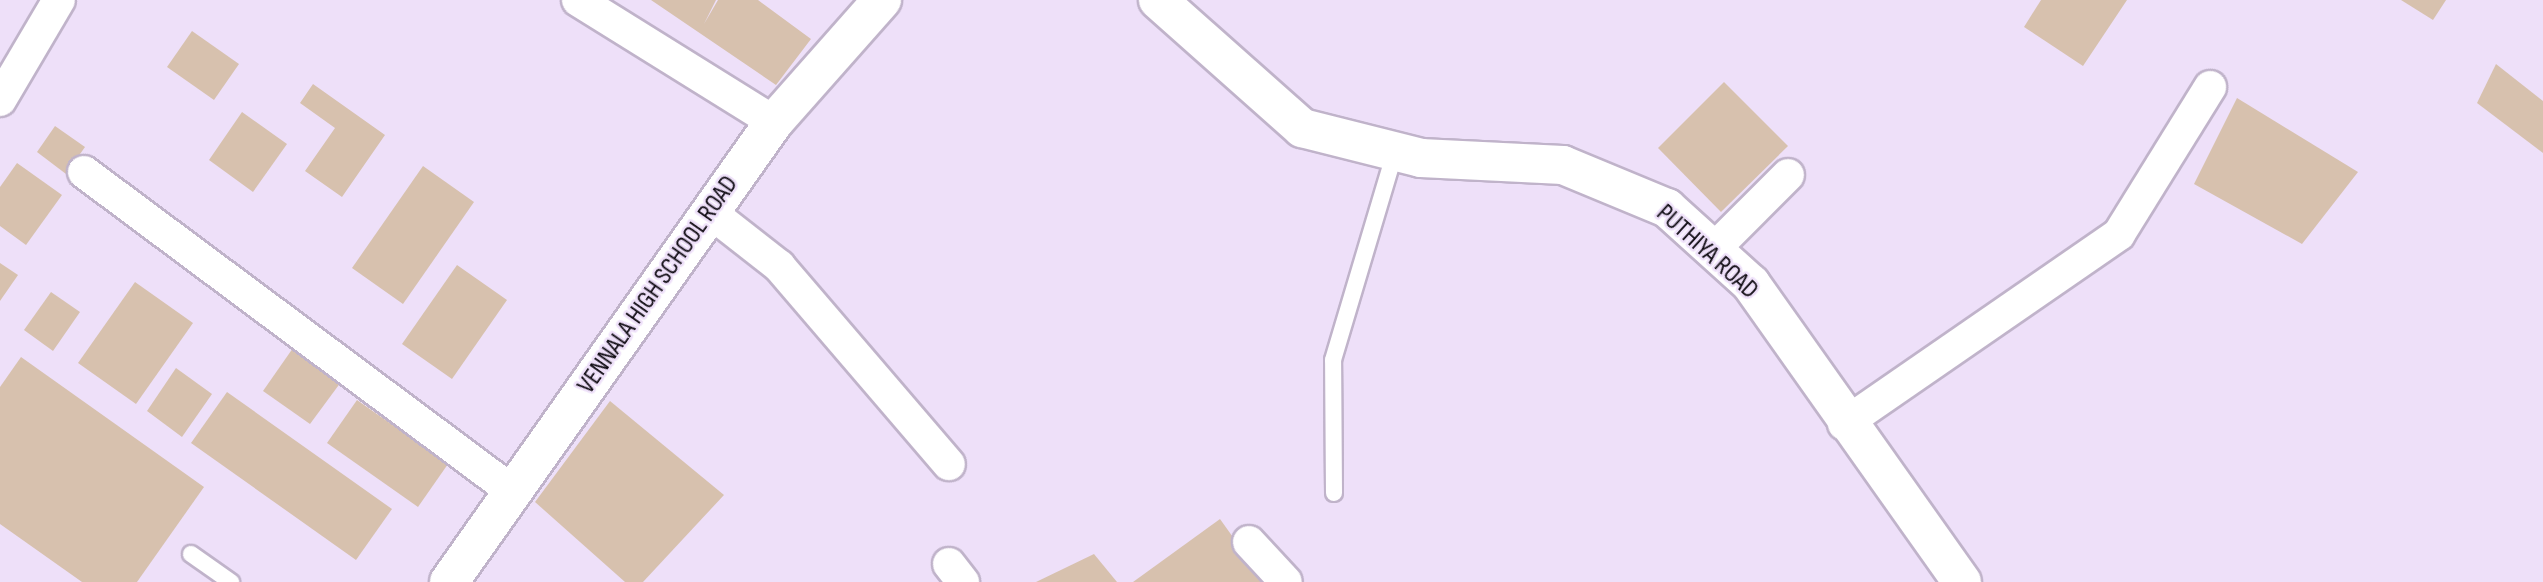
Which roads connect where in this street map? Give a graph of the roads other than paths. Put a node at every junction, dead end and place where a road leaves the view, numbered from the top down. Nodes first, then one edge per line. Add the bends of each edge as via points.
1 (59, 0) edge
2 (578, 0) edge
3 (882, 0) edge
4 (1158, 0) edge
5 (2210, 87) dead end
6 (0, 100) edge
7 (774, 122) junction
8 (1395, 152) junction
9 (85, 172) dead end
10 (1788, 175) dead end
11 (710, 212) junction
12 (1713, 250) junction
13 (1844, 424) junction
14 (949, 464) dead end
15 (512, 491) junction
16 (1334, 493) dead end
17 (1250, 542) dead end
18 (191, 554) dead end
19 (231, 582) edge
20 (449, 582) edge
21 (1286, 582) edge
22 (1962, 582) edge

1 - 6 street
2 - 7 street
3 - 7 street, VENNALA HIGH SCHOOL ROAD
4 - 8 street, PUTHIYA ROAD via 1301,128
5 - 13 street via 2119,234
7 - 11 street, VENNALA HIGH SCHOOL ROAD
8 - 12 street, PUTHIYA ROAD via 1563,165 1667,208
8 - 16 lane via 1332,360
9 - 15 street
10 - 12 street
11 - 14 street via 779,266
11 - 15 street, VENNALA HIGH SCHOOL ROAD
12 - 13 street, PUTHIYA ROAD via 1751,284
13 - 22 street, PUTHIYA ROAD
15 - 20 street, VENNALA HIGH SCHOOL ROAD
17 - 21 street
18 - 19 lane

